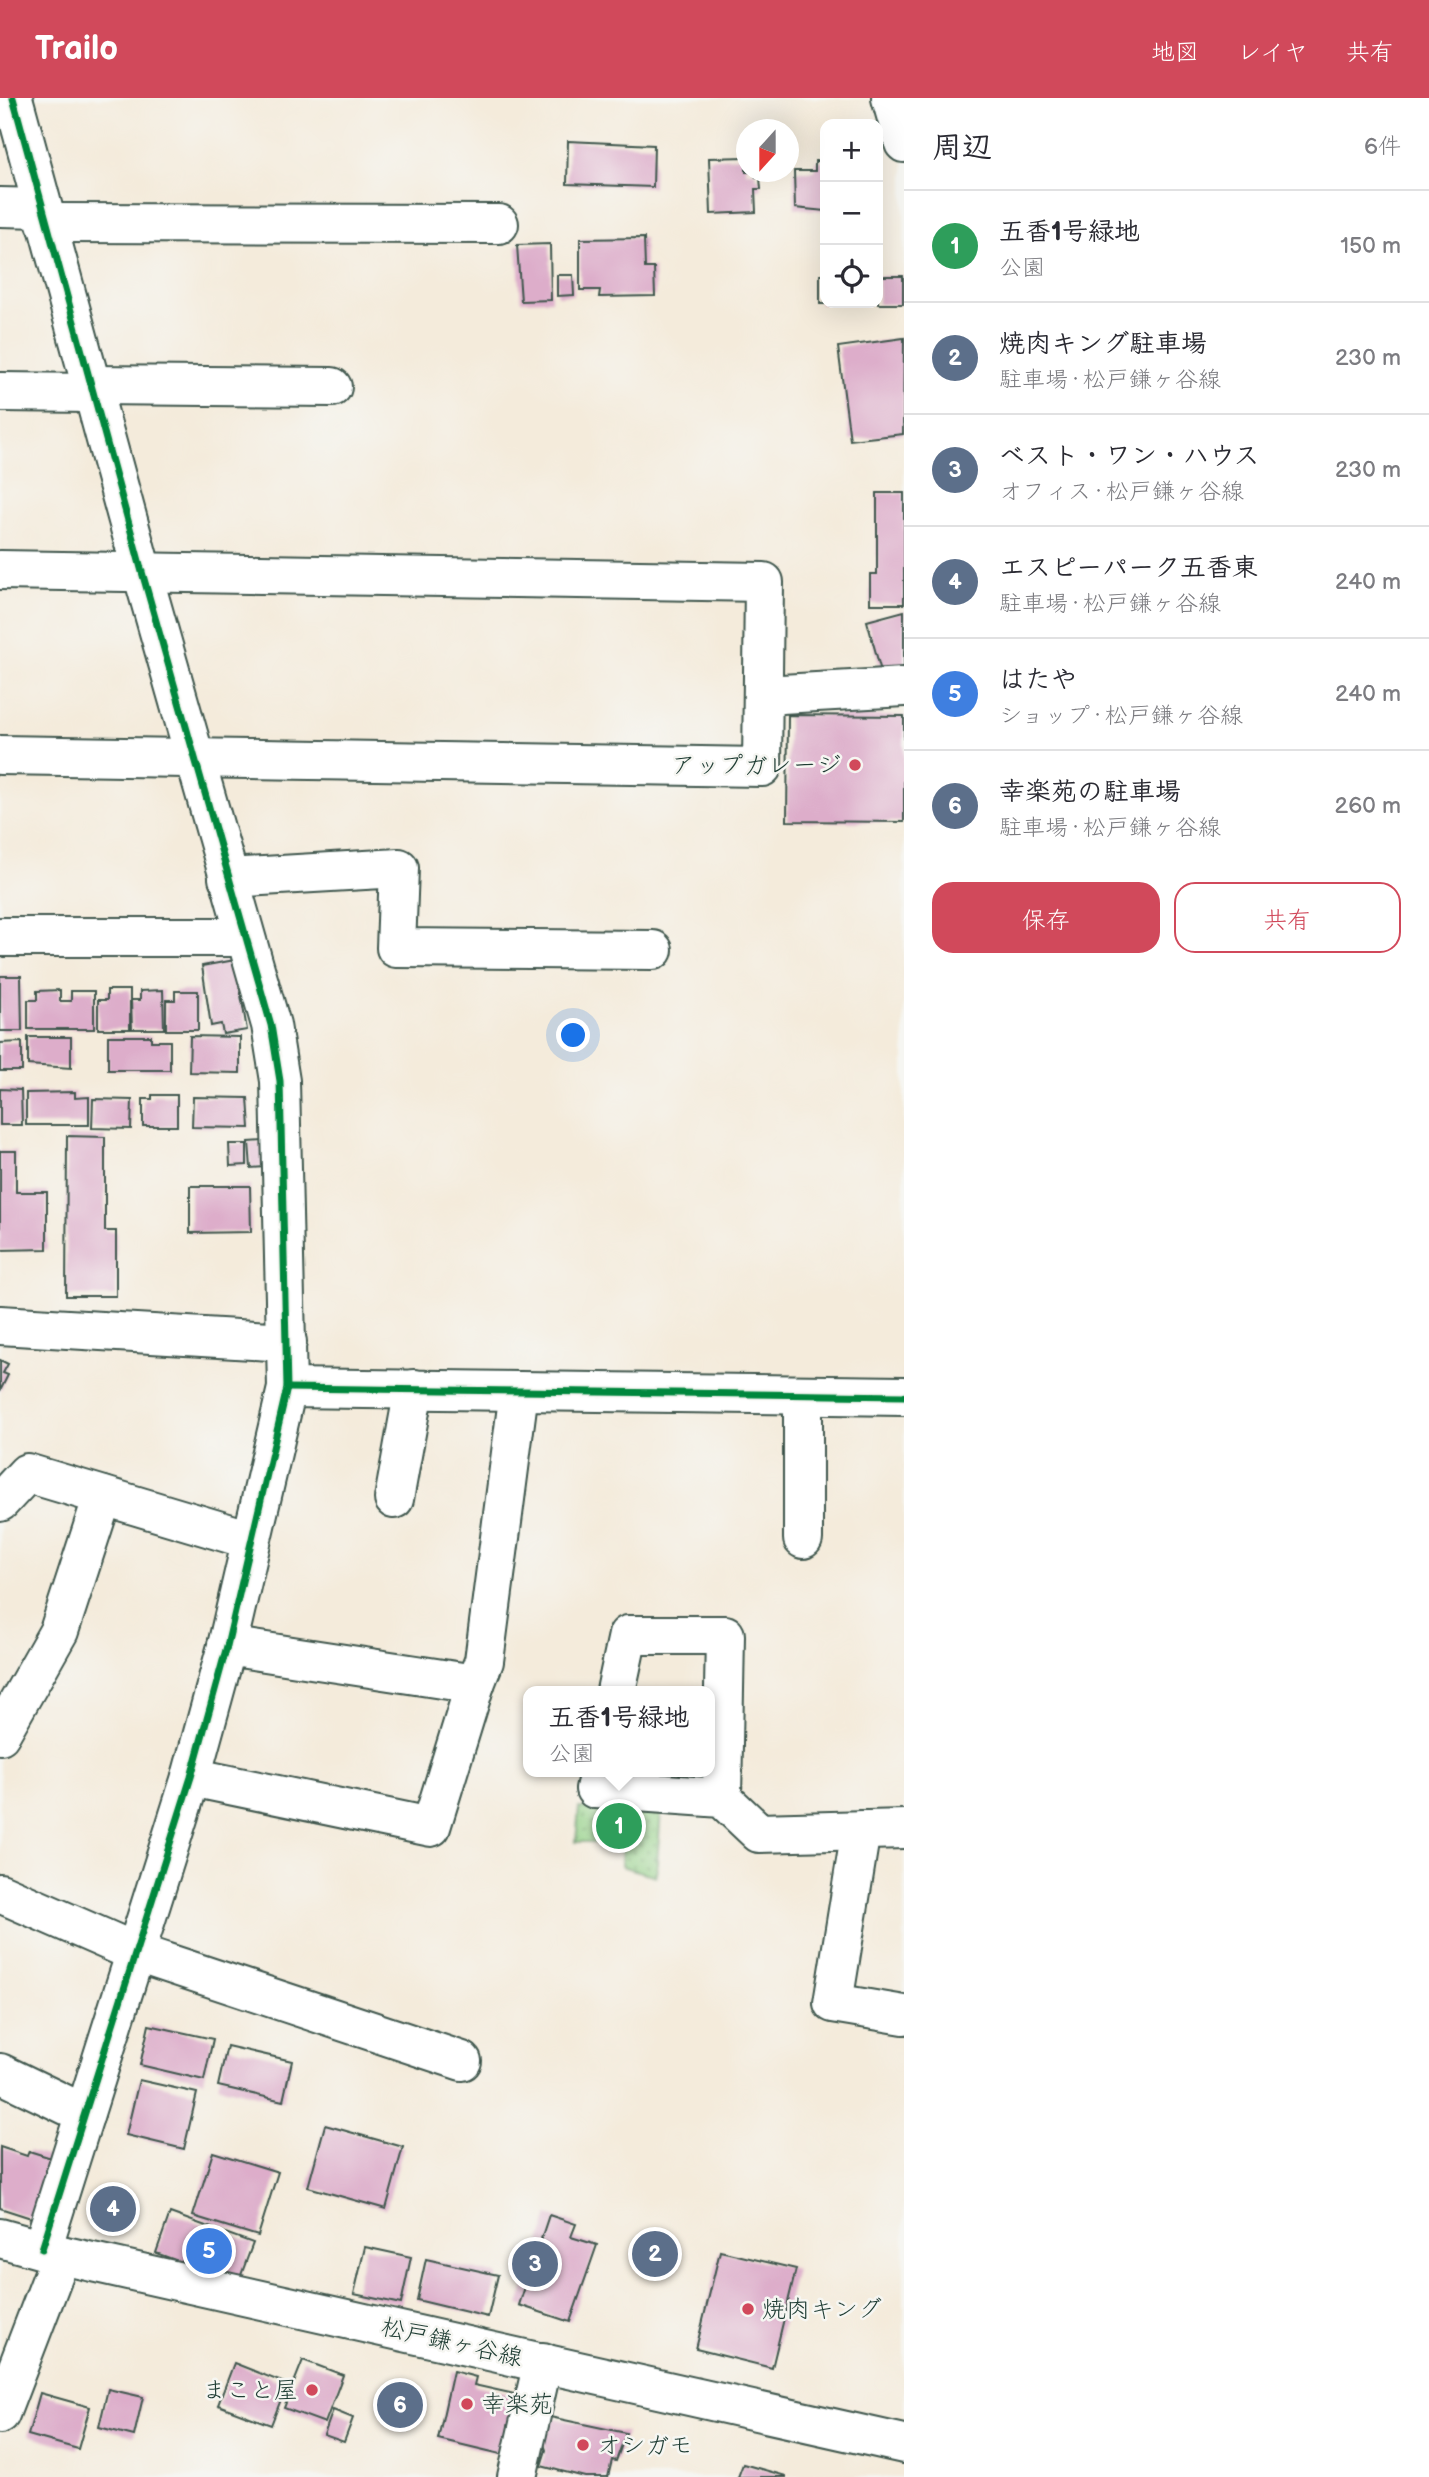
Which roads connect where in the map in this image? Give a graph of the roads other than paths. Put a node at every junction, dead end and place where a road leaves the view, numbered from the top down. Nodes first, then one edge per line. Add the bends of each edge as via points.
1 (13, 98) edge
2 (891, 98) edge
3 (904, 143) edge
4 (0, 207) edge
5 (44, 215) junction
6 (499, 223) dead end
7 (332, 387) dead end
8 (92, 389) junction
9 (0, 392) edge
10 (0, 570) edge
11 (142, 572) junction
12 (904, 687) edge
13 (764, 695) junction
14 (0, 755) edge
15 (194, 757) junction
16 (228, 878) junction
17 (0, 937) edge
18 (245, 937) junction
19 (653, 950) dead end
20 (0, 1325) edge
21 (287, 1342) junction
22 (287, 1388) junction
23 (414, 1389) junction
24 (519, 1391) junction
25 (803, 1395) junction
26 (904, 1396) edge
27 (103, 1496) junction
28 (394, 1499) dead end
29 (0, 1503) edge
30 (803, 1539) dead end
31 (251, 1540) junction
32 (227, 1646) junction
33 (475, 1684) junction
34 (617, 1686) edge
35 (0, 1735) edge
36 (191, 1777) junction
37 (598, 1777) edge
38 (722, 1798) junction
39 (904, 1829) edge
40 (861, 1830) junction
41 (0, 1893) edge
42 (137, 1953) junction
43 (904, 2015) edge
44 (463, 2061) dead end
45 (0, 2073) edge
46 (85, 2114) junction
47 (0, 2238) edge
48 (51, 2252) junction
49 (543, 2362) junction
50 (0, 2414) edge
51 (904, 2444) edge
52 (517, 2477) edge

1 - 5 street
2 - 3 street
4 - 5 street
5 - 6 street
5 - 8 street
7 - 8 street
8 - 9 street
8 - 11 street
10 - 11 street
11 - 13 street via 764,582
11 - 15 street
12 - 13 street
13 - 15 street via 762,767
14 - 15 street
15 - 16 street
16 - 18 street
16 - 19 street via 399,867 396,948
17 - 18 street
18 - 21 street via 271,1025 280,1081
20 - 21 street
21 - 22 street
22 - 23 street
22 - 31 street
23 - 24 street
23 - 28 street
24 - 25 street
24 - 33 street via 484,1661
25 - 26 street
25 - 30 street
27 - 29 street via 27,1473
27 - 31 street
27 - 35 street via 59,1632
31 - 32 street
32 - 33 street
32 - 36 street
33 - 36 street via 431,1827
34 - 38 street via 628,1635 725,1635
36 - 42 street
37 - 38 street via 595,1789
38 - 40 street via 759,1833
39 - 40 street
40 - 43 street via 833,2003
41 - 42 street
42 - 44 street
42 - 46 street
45 - 46 street
46 - 48 street
47 - 48 street, 松戸鎌ヶ谷線
48 - 49 street, 松戸鎌ヶ谷線
48 - 50 street
49 - 51 street, 松戸鎌ヶ谷線
49 - 52 street

